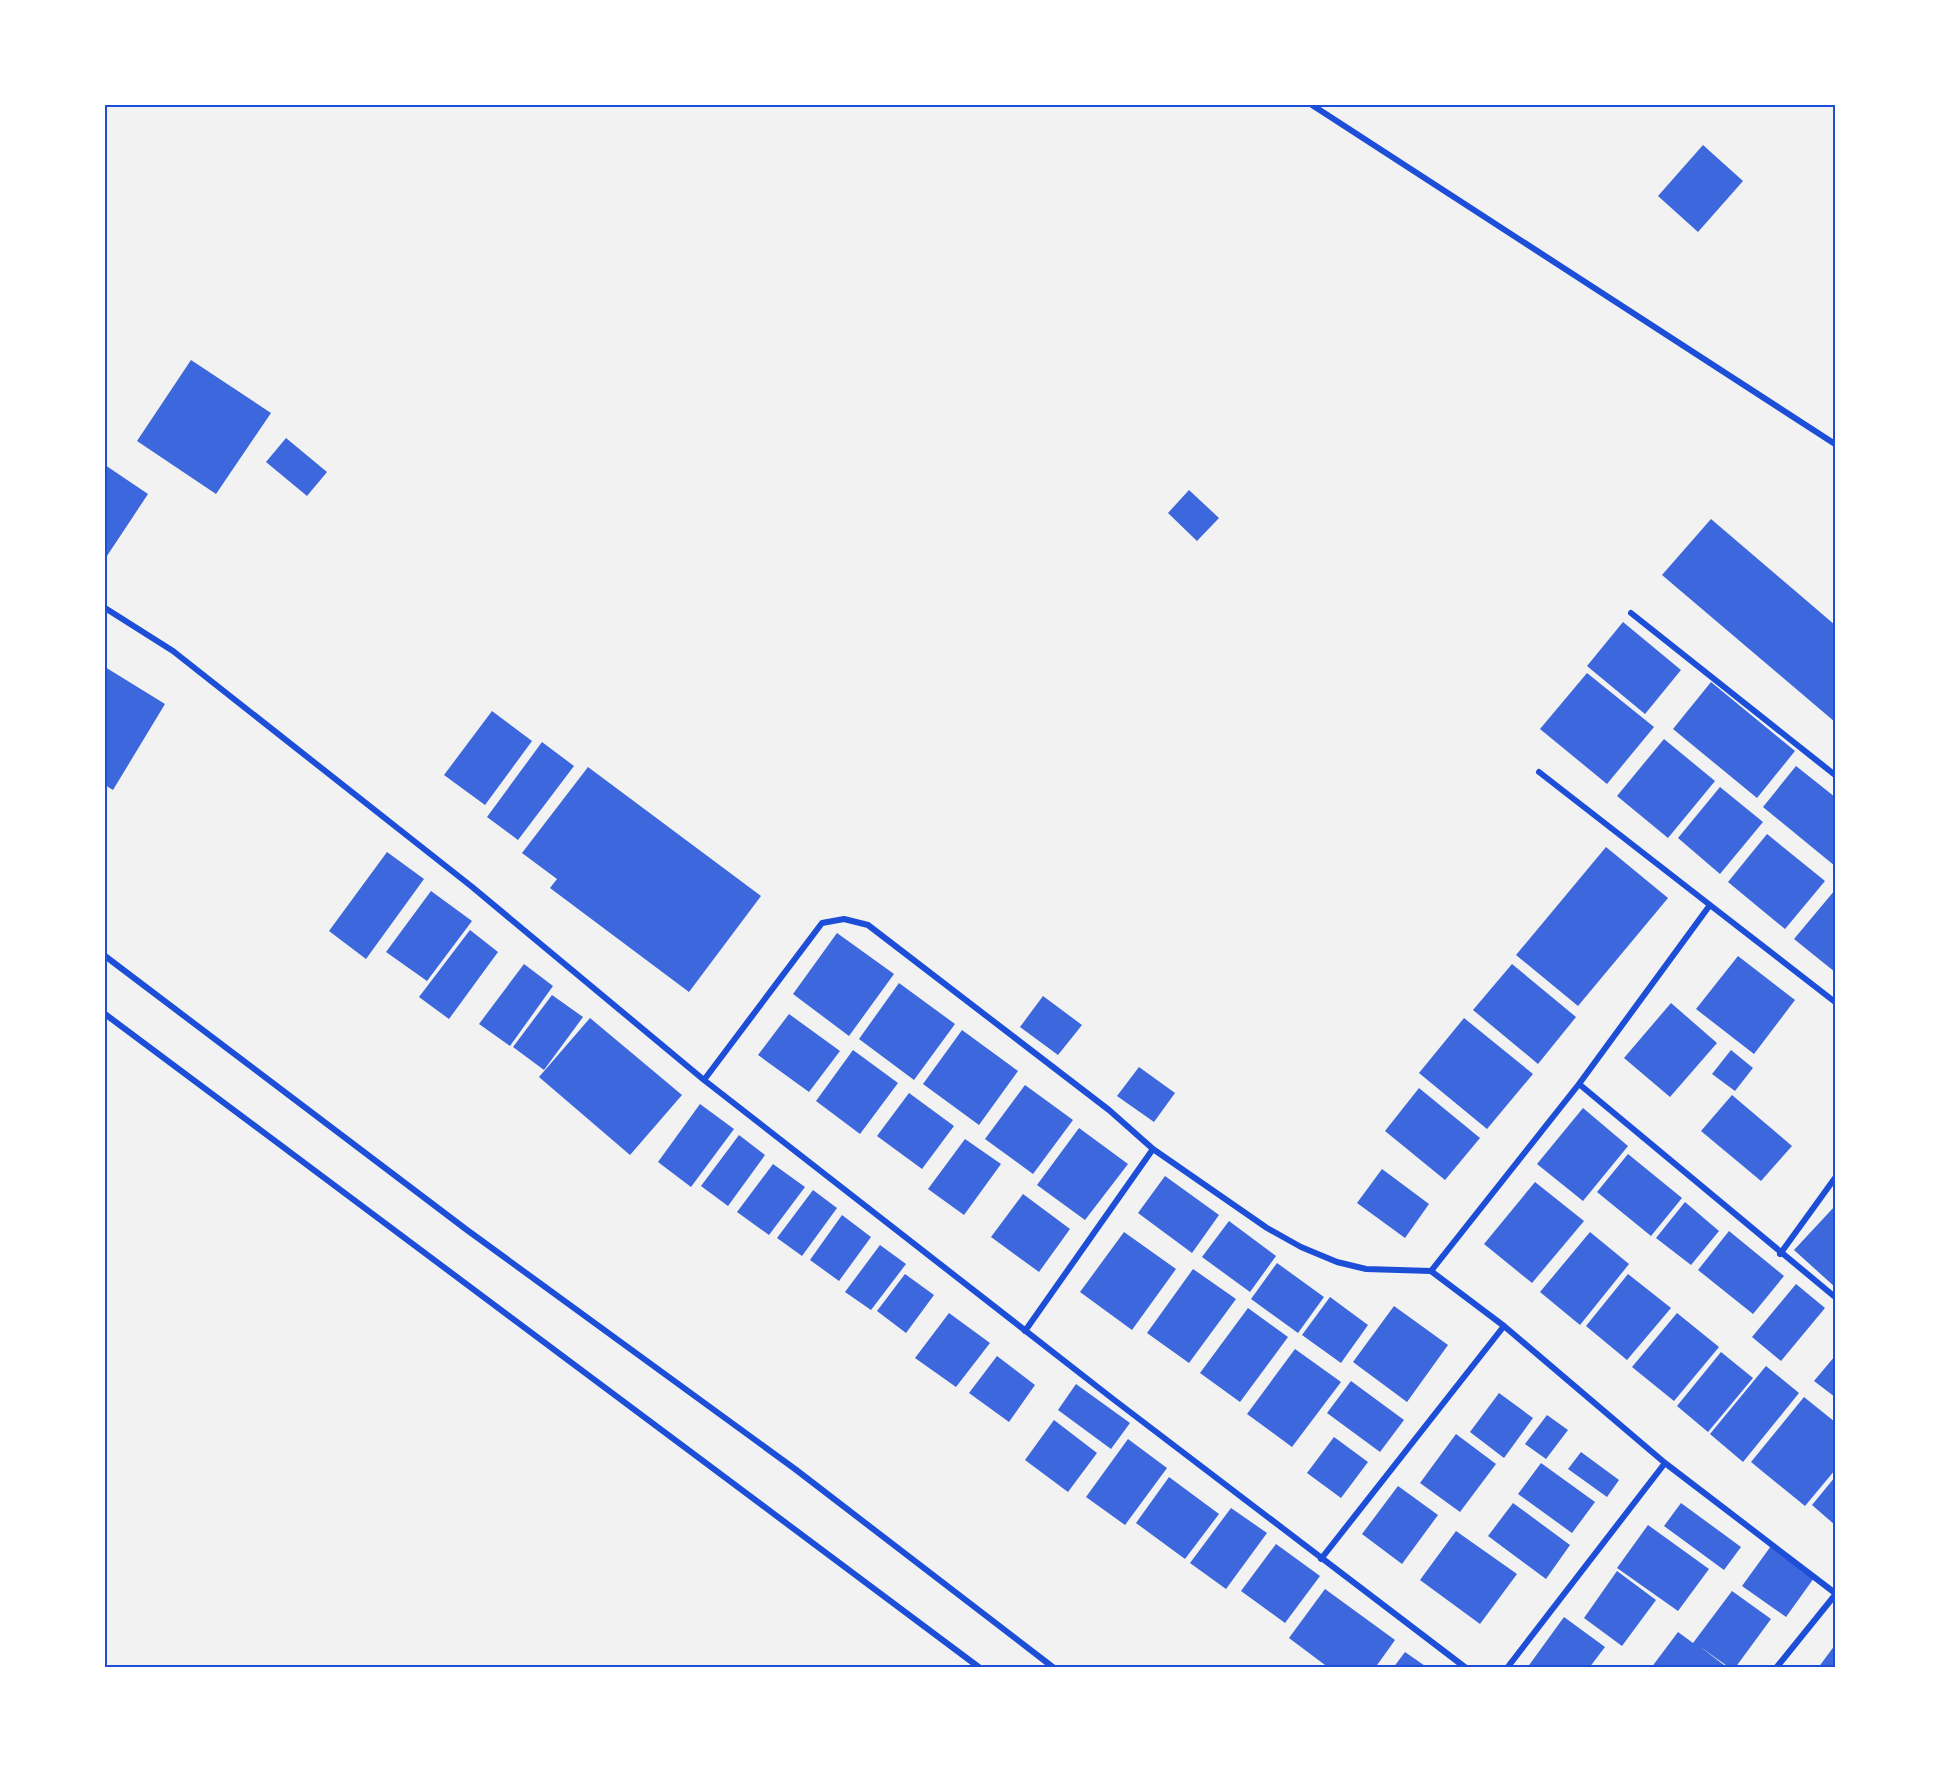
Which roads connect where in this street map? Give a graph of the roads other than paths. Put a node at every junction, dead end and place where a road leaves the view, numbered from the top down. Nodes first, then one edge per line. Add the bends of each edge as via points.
1 (1312, 105) edge
2 (1835, 444) edge
3 (105, 608) edge
4 (1631, 613) dead end
5 (1539, 771) dead end
6 (1835, 775) edge
7 (1710, 905) junction
8 (105, 956) edge
9 (1835, 1002) edge
10 (105, 1014) edge
11 (704, 1080) junction
12 (1579, 1084) junction
13 (1153, 1149) junction
14 (1835, 1178) edge
15 (1780, 1254) junction
16 (1431, 1270) junction
17 (1835, 1297) edge
18 (1504, 1326) junction
19 (1025, 1331) junction
20 (1665, 1463) junction
21 (1321, 1559) junction
22 (1835, 1594) edge
23 (980, 1668) edge
24 (1054, 1668) edge
25 (1466, 1668) edge
26 (1507, 1668) edge
27 (1776, 1668) edge

1 - 2 street
3 - 11 street via 173,651 471,886
4 - 6 street
5 - 7 street
7 - 9 street
7 - 12 street
8 - 24 street via 467,1230 795,1469
10 - 23 street
11 - 13 street via 822,923 832,919 855,920 868,925 1100,1103
11 - 19 street
12 - 15 street
12 - 16 street
13 - 16 street via 1267,1228 1302,1247 1366,1269
13 - 19 street
14 - 15 street
15 - 17 street
16 - 18 street
18 - 20 street
18 - 21 street
19 - 21 street
20 - 22 street
20 - 26 street
21 - 25 street
22 - 27 street

